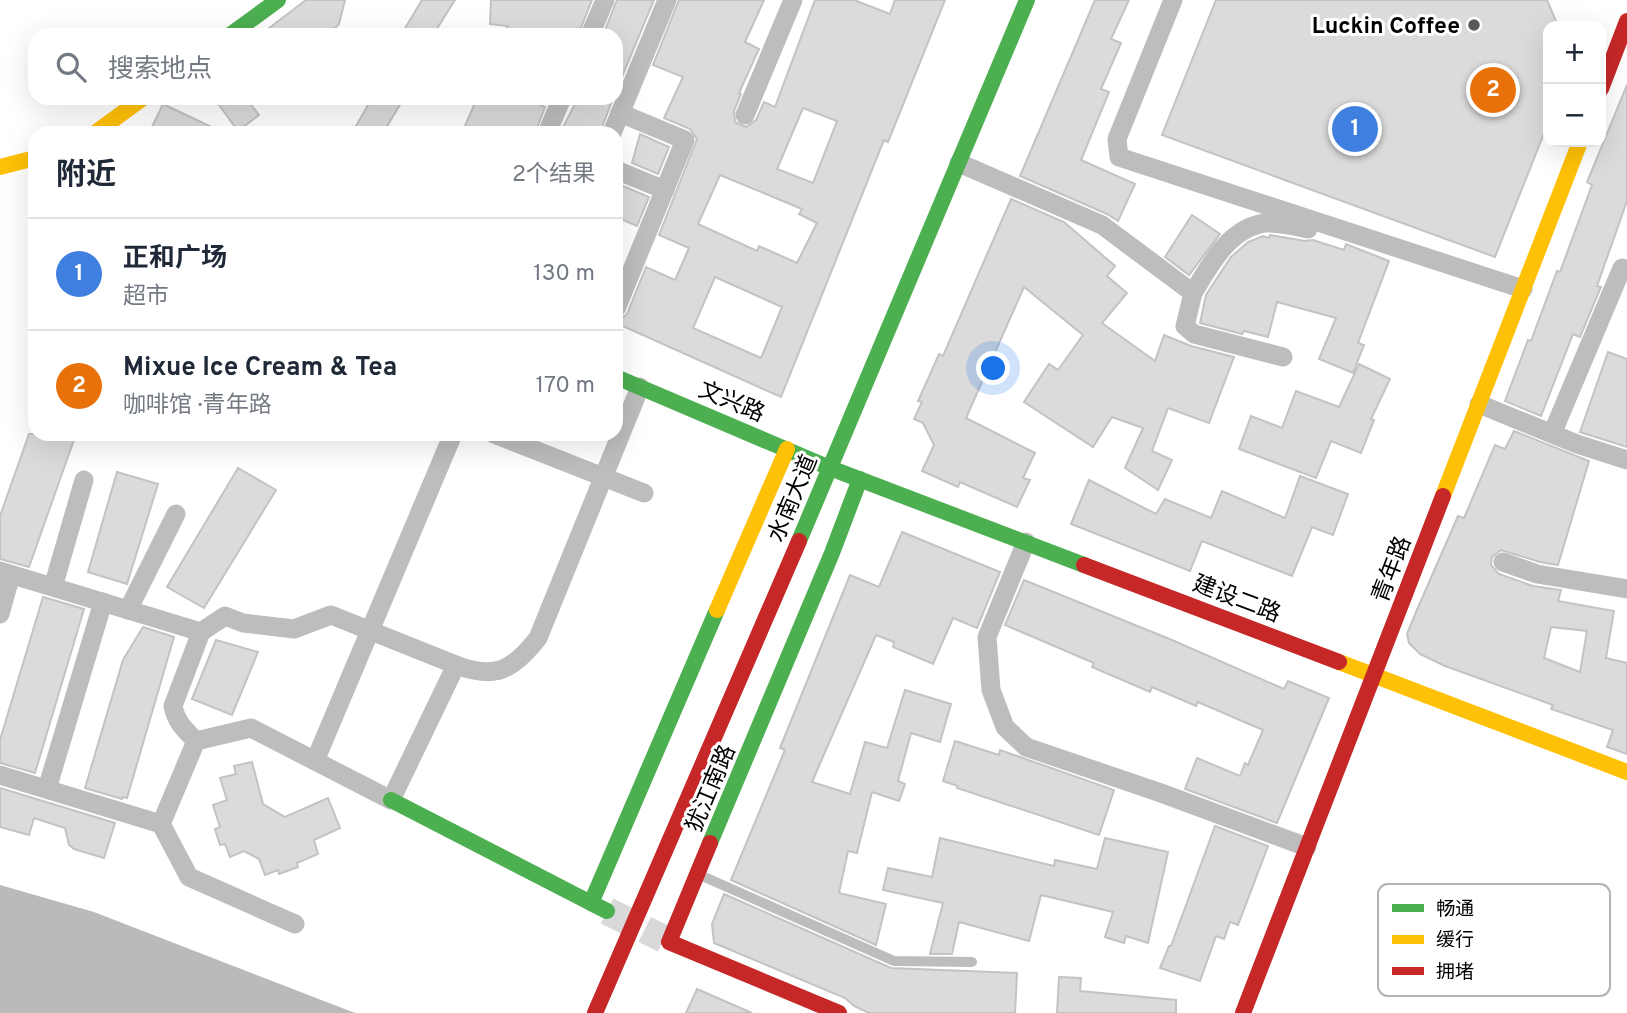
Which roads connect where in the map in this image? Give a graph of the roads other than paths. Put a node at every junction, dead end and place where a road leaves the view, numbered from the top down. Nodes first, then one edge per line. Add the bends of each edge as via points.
1 (278, 0) edge
2 (605, 0) edge
3 (667, 0) edge
4 (793, 0) edge
5 (1027, 0) edge
6 (1173, 0) edge
7 (1627, 21) edge
8 (240, 28) edge
9 (593, 28) edge
10 (1603, 84) edge
11 (133, 105) edge
12 (559, 105) edge
13 (620, 113) junction
14 (745, 115) dead end
15 (105, 126) edge
16 (550, 126) edge
17 (615, 126) edge
18 (1578, 147) edge
19 (28, 160) edge
20 (959, 163) junction
21 (0, 167) edge
22 (623, 173) edge
23 (665, 190) junction
24 (1388, 245) junction
25 (1622, 268) dead end
26 (1524, 289) junction
27 (623, 292) edge
28 (1193, 293) junction
29 (1283, 358) dead end
30 (623, 380) edge
31 (640, 387) junction
32 (1479, 404) junction
33 (623, 430) edge
34 (1552, 434) junction
35 (450, 441) edge
36 (512, 441) edge
37 (619, 441) edge
38 (787, 449) junction
39 (1627, 460) edge
40 (830, 468) junction
41 (604, 478) junction
42 (860, 479) junction
43 (84, 480) dead end
44 (644, 494) dead end
45 (176, 514) dead end
46 (1026, 542) junction
47 (1503, 562) dead end
48 (6, 573) edge
49 (53, 587) junction
50 (1627, 589) edge
51 (103, 602) junction
52 (128, 610) junction
53 (0, 614) edge
54 (370, 631) junction
55 (201, 632) junction
56 (456, 665) junction
57 (1374, 674) junction
58 (197, 741) junction
59 (315, 761) junction
60 (1627, 772) edge
61 (0, 775) edge
62 (47, 789) junction
63 (391, 800) junction
64 (161, 824) junction
65 (1307, 847) junction
66 (698, 874) junction
67 (591, 903) junction
68 (607, 911) tunnel mouth
69 (295, 924) dead end
70 (972, 962) dead end
71 (595, 1013) edge
72 (839, 1013) edge
73 (1243, 1013) edge

1 - 8 street
2 - 9 street
3 - 13 street
4 - 14 street
5 - 20 street, 水南大道
6 - 24 street via 1117,139 1119,157
7 - 10 street
11 - 15 street
12 - 16 street
13 - 17 street
13 - 23 street via 685,140
18 - 26 street, 青年路
19 - 21 street
20 - 28 street via 1102,225
20 - 40 street, 水南大道
22 - 23 street
23 - 27 street
24 - 26 street
24 - 28 street via 1293,226 1267,223 1250,227 1223,247
25 - 34 street
26 - 32 street, 青年路
28 - 29 street via 1185,326 1194,334
30 - 31 street, 文兴路
31 - 33 street
31 - 38 street, 文兴路
32 - 34 street
32 - 57 street, 青年路
34 - 39 street
35 - 54 street
36 - 41 street
37 - 41 street
38 - 40 street, 文兴路
38 - 67 street
40 - 42 street, 建设二路
40 - 71 street, 水南大道, bridge
41 - 44 street
41 - 56 street via 538,638 500,671 479,673
42 - 46 street, 建设二路
42 - 66 street, 犹江南路
43 - 49 street
45 - 52 street
46 - 57 street, 建设二路
46 - 65 street via 987,637 991,690 1005,727 1026,747
47 - 50 street via 1537,574
48 - 49 street
48 - 53 street
49 - 51 street
51 - 52 street
51 - 62 street
52 - 55 street
54 - 55 street via 331,615 294,629 243,623 225,616
54 - 56 street
54 - 59 street
55 - 58 street via 173,706 175,717
56 - 63 street
57 - 60 street, 建设二路
57 - 65 street, 青年路
58 - 59 street via 251,728
58 - 64 street
59 - 63 street
61 - 62 street
62 - 64 street
63 - 67 street
64 - 69 street via 189,877
65 - 73 street, 青年路
66 - 70 lane via 894,961
66 - 72 street, 犹江南路 via 666,941
67 - 68 street

